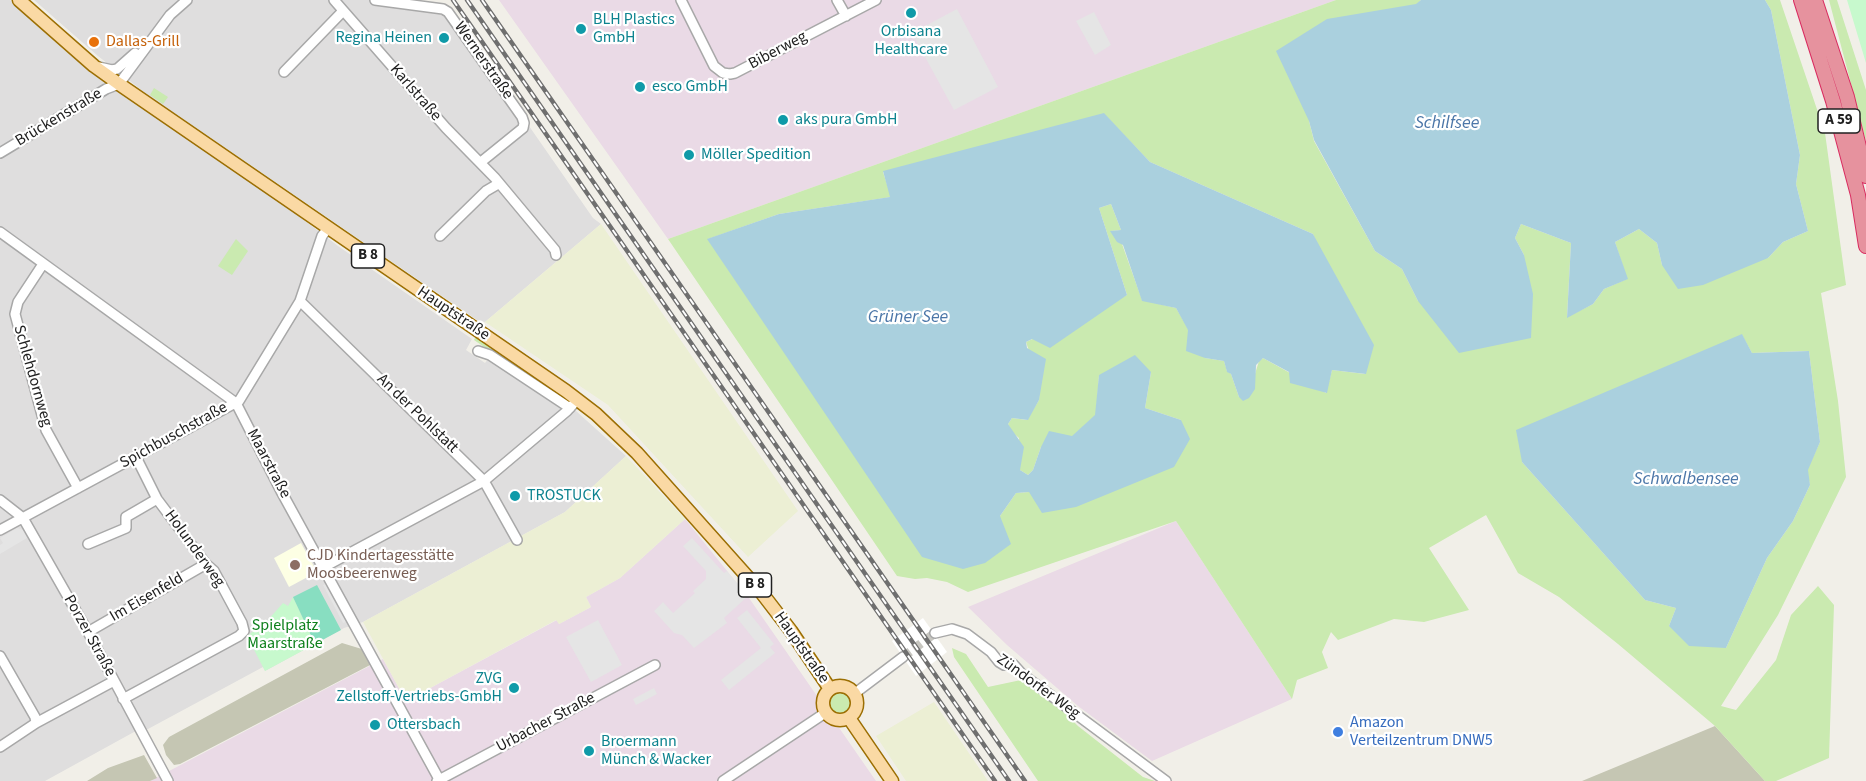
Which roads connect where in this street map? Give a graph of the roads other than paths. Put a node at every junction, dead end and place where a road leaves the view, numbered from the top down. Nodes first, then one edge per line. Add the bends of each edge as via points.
1 (19, 0) edge
2 (333, 0) edge
3 (375, 0) edge
4 (681, 0) edge
5 (837, 0) edge
6 (876, 0) edge
7 (1801, 0) edge
8 (1815, 0) edge
9 (183, 1) edge
10 (343, 11) junction
11 (846, 16) junction
12 (147, 45) junction
13 (94, 66) junction
14 (284, 72) dead end
15 (119, 84) junction
16 (0, 153) edge
17 (481, 162) junction
18 (1866, 176) edge
19 (498, 184) junction
20 (328, 228) junction
21 (0, 232) edge
22 (440, 236) dead end
23 (1866, 246) edge
24 (556, 255) dead end
25 (43, 264) junction
26 (300, 301) junction
27 (478, 351) dead end
28 (236, 403) junction
29 (574, 403) junction
30 (136, 457) junction
31 (484, 481) junction
32 (78, 488) junction
33 (0, 500) edge
34 (157, 500) junction
35 (23, 518) junction
36 (0, 530) edge
37 (517, 540) dead end
38 (88, 544) dead end
39 (206, 564) junction
40 (324, 567) junction
41 (88, 632) junction
42 (935, 633) tunnel mouth
43 (0, 656) edge
44 (903, 657) tunnel mouth
45 (655, 665) dead end
46 (114, 681) junction
47 (830, 689) junction
48 (854, 694) junction
49 (123, 699) junction
50 (825, 713) junction
51 (849, 718) junction
52 (36, 723) junction
53 (0, 747) edge
54 (168, 781) edge
55 (439, 781) edge
56 (723, 781) edge
57 (892, 781) edge
58 (1166, 781) edge

1 - 13 main road, Hauptstraße / B 8
2 - 10 street, Karlstraße
3 - 17 street, Wernerstraße via 448,12 522,117 523,128
4 - 11 street, Biberweg via 714,66 730,74
5 - 11 street
6 - 11 street, Biberweg
7 - 23 highway, A 59 via 1833,100 1858,195
8 - 18 highway, A 59 via 1847,97
9 - 12 street
10 - 14 street
10 - 17 street, Karlstraße
12 - 13 street via 117,69
12 - 15 street
13 - 15 main road, Hauptstraße / B 8
15 - 16 street, Brückenstraße
15 - 20 main road, Hauptstraße / B 8
17 - 19 street, Karlstraße
19 - 22 street
19 - 24 street, Karlstraße
20 - 26 street, Spichbuschstraße
20 - 29 main road, Hauptstraße / B 8
21 - 25 street, Maarstraße
25 - 28 street, Maarstraße
25 - 32 street, Schlehdornweg via 18,302 15,314 46,430
26 - 28 street, Spichbuschstraße
26 - 31 street, An der Pohlstatt
27 - 29 street, Hauptstraße
28 - 30 street, Spichbuschstraße
28 - 40 street, Maarstraße
29 - 31 street
29 - 47 main road, Hauptstraße / B 8 via 624,440 729,555 791,631
30 - 32 street, Spichbuschstraße
30 - 34 street, Holunderweg
31 - 37 street, An der Pohlstatt
31 - 40 street
32 - 35 street, Spichbuschstraße
33 - 35 street, Porzer Straße
34 - 38 street, Holunderweg via 126,518 126,528
34 - 39 street, Holunderweg
35 - 36 street, Spichbuschstraße
35 - 41 street, Porzer Straße
39 - 41 street, Im Eisenfeld
39 - 49 street, Holunderweg via 214,571 244,631
40 - 55 street, Maarstraße
41 - 46 street, Porzer Straße
42 - 58 street, Zündorfer Weg via 952,629 967,634 999,662 1013,664
43 - 52 street
44 - 48 street
45 - 55 street, Urbacher Straße
46 - 49 street, Porzer Straße
46 - 52 street
47 - 48 main road, Hauptstraße via 846,687
47 - 50 main road, Hauptstraße via 824,698
48 - 51 main road via 856,710
49 - 54 street, Porzer Straße
50 - 51 main road via 839,721
50 - 56 street
51 - 57 main road
52 - 53 street

